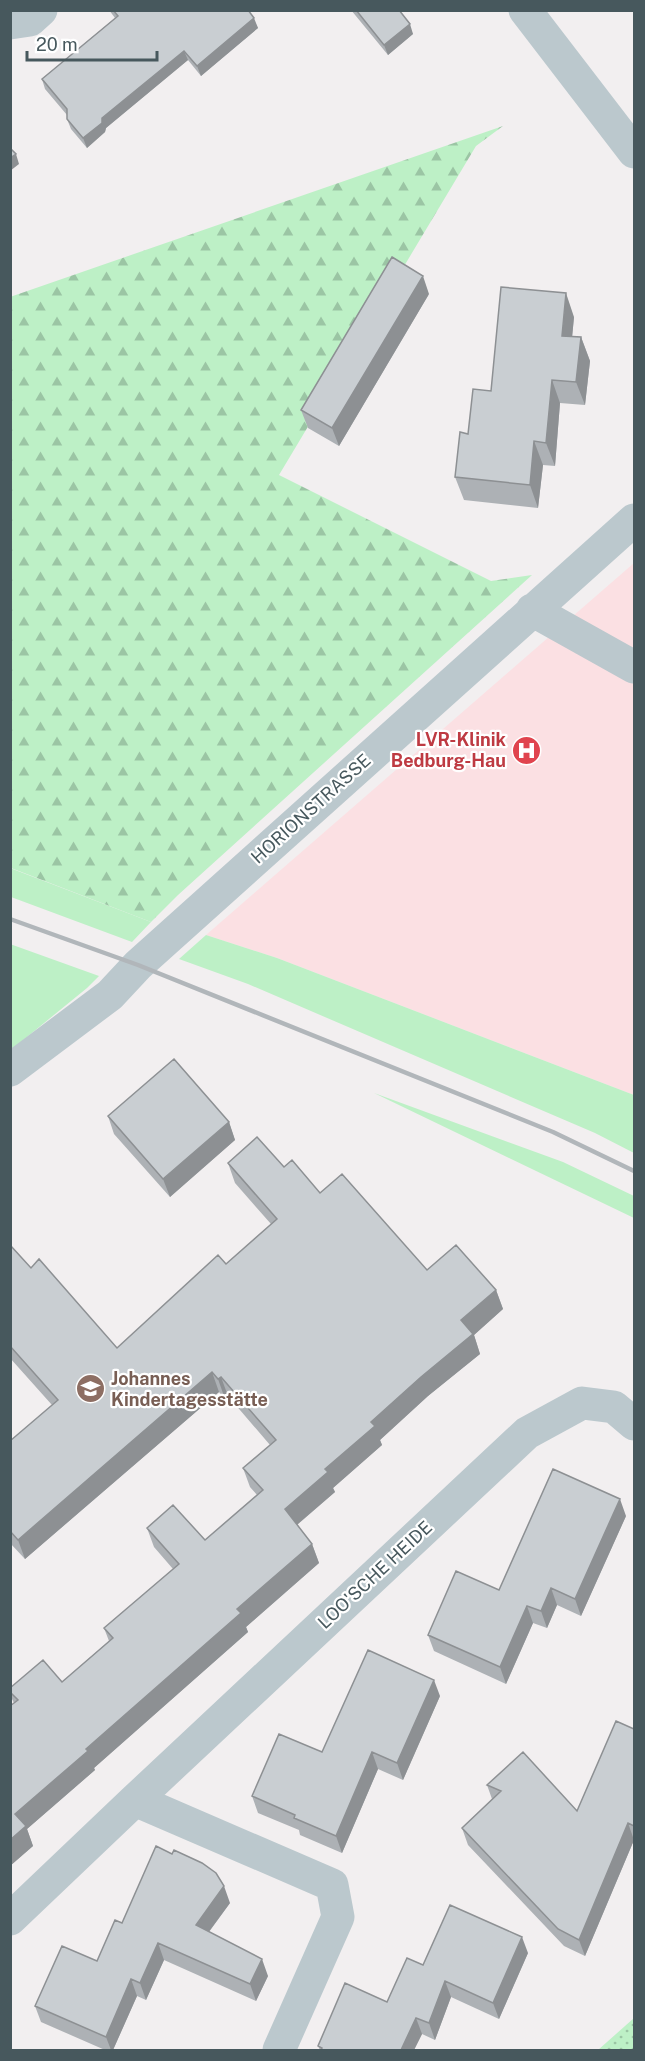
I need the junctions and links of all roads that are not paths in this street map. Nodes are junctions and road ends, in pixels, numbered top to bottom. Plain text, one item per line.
1 (41, 10) edge
2 (525, 10) edge
3 (10, 23) edge
4 (634, 152) edge
5 (634, 520) edge
6 (532, 610) junction
7 (634, 667) edge
8 (10, 1070) edge
9 (634, 1424) edge
10 (135, 1800) junction
11 (10, 1919) edge
12 (279, 2050) edge

1 - 3 street
2 - 4 street
5 - 6 street, HORIONSTRASSE
6 - 7 street
6 - 8 street, HORIONSTRASSE
9 - 10 street, LOO'SCHE HEIDE
10 - 11 street, LOO'SCHE HEIDE
10 - 12 street

